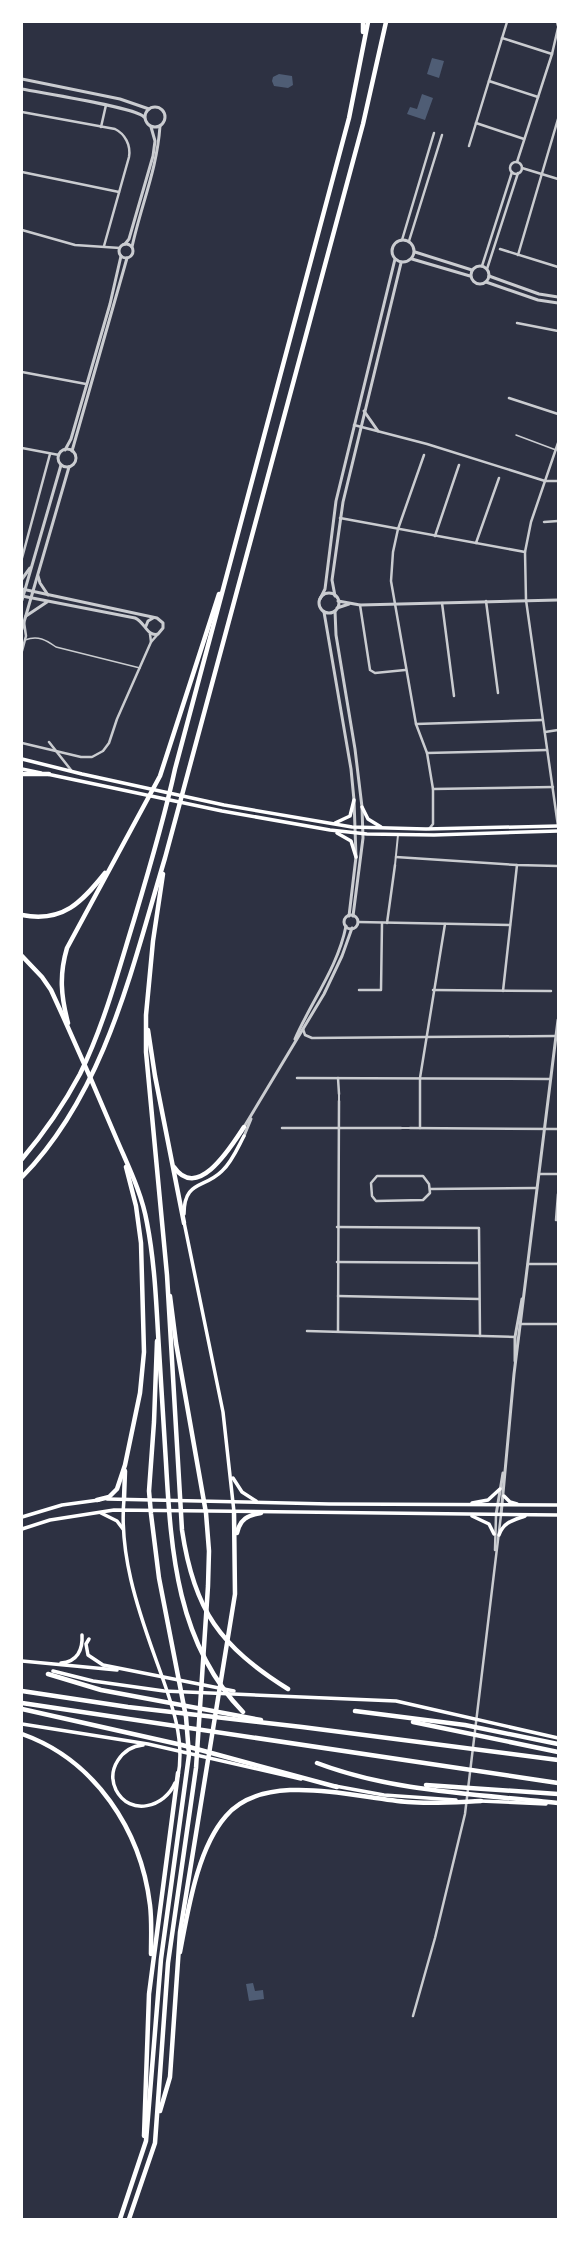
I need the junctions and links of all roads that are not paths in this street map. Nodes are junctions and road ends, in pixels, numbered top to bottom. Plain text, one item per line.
1 (363, 22) edge
2 (368, 22) edge
3 (386, 22) edge
4 (507, 22) edge
5 (557, 22) edge
6 (558, 27) edge
7 (363, 38) junction
8 (502, 38) junction
9 (552, 54) junction
10 (22, 79) edge
11 (489, 81) junction
12 (22, 89) edge
13 (538, 96) junction
14 (106, 106) junction
15 (149, 109) junction
16 (22, 112) edge
17 (144, 117) junction
18 (558, 119) edge
19 (476, 123) junction
20 (160, 126) junction
21 (102, 127) junction
22 (151, 127) junction
23 (434, 133) dead end
24 (442, 135) dead end
25 (524, 138) junction
26 (469, 146) dead end
27 (516, 162) junction
28 (522, 168) junction
29 (22, 172) edge
30 (512, 172) junction
31 (518, 173) junction
32 (542, 175) junction
33 (558, 179) edge
34 (119, 192) junction
35 (22, 230) edge
36 (402, 240) junction
37 (409, 242) junction
38 (126, 244) junction
39 (104, 246) junction
40 (132, 247) junction
41 (120, 248) junction
42 (500, 249) dead end
43 (415, 252) junction
44 (518, 255) junction
45 (121, 256) junction
46 (127, 258) junction
47 (395, 259) junction
48 (412, 259) junction
49 (401, 263) junction
50 (482, 266) junction
51 (558, 267) edge
52 (487, 269) junction
53 (472, 270) junction
54 (470, 276) junction
55 (489, 276) junction
56 (486, 282) junction
57 (558, 297) edge
58 (558, 303) edge
59 (517, 323) dead end
60 (558, 331) edge
61 (22, 372) edge
62 (86, 384) junction
63 (509, 398) dead end
64 (364, 412) junction
65 (558, 414) edge
66 (354, 425) junction
67 (360, 427) junction
68 (378, 431) junction
69 (516, 435) dead end
70 (558, 443) edge
71 (22, 448) edge
72 (65, 450) junction
73 (556, 450) junction
74 (72, 451) junction
75 (50, 454) junction
76 (59, 455) junction
77 (424, 455) dead end
78 (61, 465) junction
79 (459, 465) dead end
80 (69, 467) junction
81 (499, 478) dead end
82 (545, 481) junction
83 (558, 481) edge
84 (340, 518) junction
85 (544, 522) dead end
86 (558, 522) edge
87 (398, 530) junction
88 (435, 536) junction
89 (476, 543) junction
90 (525, 552) junction
91 (232, 553) junction
92 (22, 558) edge
93 (32, 565) junction
94 (38, 575) junction
95 (22, 579) edge
96 (23, 590) edge
97 (33, 592) junction
98 (50, 596) junction
99 (335, 596) junction
100 (22, 598) edge
101 (31, 598) junction
102 (320, 599) junction
103 (526, 600) junction
104 (558, 600) edge
105 (338, 601) junction
106 (47, 602) junction
107 (486, 602) junction
108 (442, 603) junction
109 (350, 604) junction
110 (394, 604) junction
111 (360, 605) junction
112 (336, 609) junction
113 (324, 612) junction
114 (26, 616) junction
115 (153, 618) junction
116 (24, 622) junction
117 (146, 626) junction
118 (22, 629) edge
119 (150, 634) junction
120 (158, 634) junction
121 (25, 640) junction
122 (151, 642) junction
123 (22, 651) edge
124 (141, 668) junction
125 (405, 670) junction
126 (498, 693) dead end
127 (454, 696) dead end
128 (542, 720) junction
129 (416, 724) junction
130 (558, 730) edge
131 (545, 732) junction
132 (49, 742) dead end
133 (22, 743) edge
134 (547, 750) junction
135 (56, 751) junction
136 (427, 754) junction
137 (22, 759) edge
138 (22, 769) edge
139 (73, 772) junction
140 (22, 774) edge
141 (49, 774) junction
142 (553, 787) junction
143 (433, 790) junction
144 (354, 800) junction
145 (362, 807) junction
146 (328, 823) junction
147 (558, 826) edge
148 (356, 827) junction
149 (363, 827) junction
150 (388, 828) junction
151 (330, 830) junction
152 (426, 830) junction
153 (558, 831) edge
154 (356, 833) junction
155 (363, 833) junction
156 (398, 834) junction
157 (167, 852) junction
158 (356, 856) junction
159 (396, 857) junction
160 (113, 862) junction
161 (395, 865) joint
162 (516, 865) junction
163 (558, 866) edge
164 (22, 915) edge
165 (349, 916) junction
166 (353, 916) junction
167 (358, 922) junction
168 (382, 923) junction
169 (387, 923) junction
170 (445, 924) junction
171 (510, 925) junction
172 (346, 926) junction
173 (352, 928) junction
174 (22, 956) edge
175 (359, 990) dead end
176 (433, 990) junction
177 (503, 991) junction
178 (551, 991) dead end
179 (146, 1015) junction
180 (558, 1020) edge
181 (303, 1029) junction
182 (71, 1032) junction
183 (555, 1036) junction
184 (426, 1037) junction
185 (290, 1052) junction
186 (297, 1078) dead end
187 (338, 1078) junction
188 (420, 1078) junction
189 (550, 1079) junction
190 (339, 1094) joint
191 (339, 1101) joint
192 (253, 1114) junction
193 (244, 1127) joint
194 (282, 1128) dead end
195 (338, 1128) junction
196 (401, 1128) joint
197 (410, 1128) joint
198 (420, 1128) junction
199 (544, 1129) junction
200 (558, 1129) edge
201 (244, 1136) joint
202 (119, 1144) junction
203 (22, 1158) edge
204 (171, 1159) junction
205 (539, 1174) junction
206 (558, 1174) edge
207 (22, 1177) edge
208 (430, 1188) junction
209 (537, 1188) junction
210 (558, 1194) edge
211 (558, 1220) edge
212 (184, 1223) junction
213 (337, 1227) junction
214 (337, 1262) junction
215 (479, 1263) junction
216 (528, 1264) junction
217 (558, 1264) edge
218 (167, 1275) junction
219 (525, 1285) junction
220 (338, 1296) junction
221 (480, 1299) junction
222 (157, 1321) junction
223 (517, 1324) junction
224 (522, 1324) junction
225 (558, 1324) edge
226 (307, 1331) dead end
227 (338, 1332) junction
228 (480, 1336) junction
229 (515, 1337) junction
230 (520, 1338) junction
231 (514, 1374) junction
232 (125, 1465) junction
233 (504, 1466) junction
234 (230, 1467) junction
235 (500, 1489) junction
236 (504, 1496) junction
237 (124, 1499) junction
238 (97, 1500) junction
239 (234, 1501) junction
240 (265, 1503) junction
241 (465, 1505) junction
242 (498, 1505) junction
243 (503, 1505) junction
244 (522, 1505) junction
245 (558, 1505) edge
246 (123, 1510) junction
247 (96, 1512) junction
248 (234, 1512) junction
249 (261, 1513) junction
250 (467, 1514) junction
251 (496, 1515) junction
252 (502, 1515) junction
253 (529, 1515) junction
254 (558, 1515) edge
255 (22, 1517) edge
256 (22, 1529) edge
257 (124, 1532) junction
258 (494, 1534) junction
259 (499, 1536) junction
260 (235, 1547) junction
261 (495, 1557) junction
262 (82, 1635) dead end
263 (89, 1639) dead end
264 (22, 1661) edge
265 (41, 1663) junction
266 (53, 1671) dead end
267 (138, 1673) junction
268 (48, 1674) dead end
269 (288, 1689) dead end
270 (22, 1691) edge
271 (249, 1693) junction
272 (22, 1703) edge
273 (22, 1709) edge
274 (355, 1711) dead end
275 (243, 1712) dead end
276 (380, 1715) junction
277 (22, 1724) edge
278 (302, 1727) junction
279 (22, 1734) edge
280 (558, 1738) edge
281 (148, 1744) junction
282 (558, 1744) edge
283 (558, 1752) edge
284 (558, 1760) edge
285 (317, 1763) dead end
286 (178, 1773) junction
287 (371, 1779) junction
288 (558, 1783) edge
289 (337, 1787) junction
290 (558, 1794) edge
291 (481, 1801) junction
292 (558, 1804) edge
293 (177, 1970) junction
294 (150, 1987) junction
295 (413, 2016) dead end
296 (158, 2116) junction
297 (142, 2156) junction
298 (120, 2219) edge
299 (129, 2219) edge

1 - 7 highway
2 - 7 highway
3 - 157 highway
4 - 8 street
5 - 6 street
6 - 9 street
7 - 91 highway
8 - 9 street
8 - 11 street
9 - 13 street
10 - 15 street
11 - 13 street
11 - 19 street
12 - 14 street
13 - 25 street
14 - 17 street
14 - 21 street
15 - 17 street
15 - 20 street
16 - 21 street
17 - 22 street
18 - 32 street
19 - 25 street
19 - 26 street
20 - 22 street
20 - 40 street
21 - 34 street
22 - 38 street
23 - 36 street
24 - 37 street
25 - 27 street
27 - 28 street
27 - 30 street
28 - 31 street
28 - 32 street
29 - 34 street
30 - 31 street
30 - 50 street
31 - 52 street
32 - 33 street
32 - 44 street
34 - 39 street
35 - 39 street
36 - 37 street
36 - 47 street
37 - 43 street
38 - 40 street
38 - 41 street
39 - 41 street
40 - 46 street
41 - 45 street
42 - 44 street
43 - 48 street
43 - 53 street
44 - 51 street
45 - 46 street
45 - 62 street
46 - 74 street
47 - 49 street
47 - 66 street
48 - 49 street
48 - 54 street
49 - 64 street
50 - 52 street
50 - 53 street
52 - 55 street
53 - 54 street
54 - 56 street
55 - 56 street
55 - 57 street
56 - 58 street
59 - 60 street
61 - 62 street
62 - 72 street
63 - 65 street
64 - 67 street
64 - 68 street
66 - 67 street
66 - 102 street
67 - 68 street
67 - 84 street
68 - 82 street
69 - 73 lane
70 - 73 street
71 - 75 street
72 - 74 street
72 - 76 street
73 - 82 street
74 - 80 street
75 - 76 street
75 - 92 street
76 - 78 street
77 - 87 street
78 - 80 street
78 - 93 street
79 - 88 street
80 - 94 street
81 - 89 street
82 - 83 street
82 - 90 street
84 - 87 street
84 - 99 street
85 - 86 street
87 - 88 street
87 - 110 street
88 - 89 street
89 - 90 street
90 - 103 street
91 - 160 highway
91 - 203 highway
93 - 95 street
93 - 96 street
94 - 97 street
94 - 98 street
96 - 97 street
96 - 100 street
97 - 98 street
97 - 101 street
98 - 115 street
99 - 102 street
99 - 105 street
100 - 101 street
101 - 106 street
101 - 114 street
102 - 113 street
103 - 104 street
103 - 107 street
103 - 128 street
105 - 109 street
105 - 112 street
106 - 114 street
106 - 117 street
107 - 108 street
107 - 126 street
108 - 110 street
108 - 127 street
109 - 111 street
109 - 112 street
110 - 111 street
110 - 125 street
111 - 125 street
112 - 113 street
112 - 145 street
113 - 144 street
114 - 116 street
115 - 117 street
115 - 120 street
116 - 118 street
116 - 121 street
117 - 119 street
119 - 120 street
119 - 122 street
120 - 122 street
121 - 123 street
121 - 124 lane
122 - 124 street
124 - 135 street
125 - 129 street
128 - 129 street
128 - 131 street
129 - 136 street
130 - 131 street
131 - 134 street
132 - 135 street
133 - 135 street
134 - 136 street
134 - 142 street
135 - 139 street
136 - 143 street
137 - 139 main road
138 - 141 main road
139 - 146 main road
140 - 141 highway
141 - 151 main road
142 - 143 street
142 - 147 street
143 - 152 street
144 - 146 main road
144 - 148 street
145 - 149 street
145 - 150 main road
146 - 148 main road
147 - 152 main road
148 - 149 main road
148 - 154 street
149 - 150 main road
149 - 155 street
150 - 152 main road
151 - 154 main road
151 - 158 main road
153 - 156 main road
154 - 155 main road
154 - 158 street
155 - 156 main road
155 - 166 street
156 - 159 street
157 - 179 highway
157 - 207 highway
158 - 165 street
159 - 161 street
159 - 162 street
160 - 164 highway
160 - 182 highway
161 - 169 street
162 - 163 street
162 - 171 street
165 - 166 street
165 - 172 street
166 - 167 street
167 - 168 street
167 - 173 street
168 - 169 street
168 - 175 street
169 - 170 street
170 - 171 street
170 - 176 street
171 - 177 street
172 - 173 street
172 - 185 street
173 - 181 street
174 - 182 highway
176 - 177 street
176 - 184 street
177 - 178 street
179 - 204 highway
179 - 218 highway
180 - 183 street
181 - 184 street
181 - 185 street
182 - 202 highway
183 - 184 street
183 - 189 street
184 - 188 street
185 - 192 street
186 - 187 street
187 - 188 street
187 - 190 street
188 - 189 street
188 - 198 street
189 - 199 street
190 - 191 street
191 - 195 street
192 - 193 street
192 - 201 street
193 - 204 highway
194 - 195 street
195 - 196 street
195 - 213 street
196 - 197 street
197 - 198 street
198 - 199 street
199 - 200 street
199 - 205 street
201 - 212 main road
202 - 222 highway
202 - 232 highway
204 - 212 highway
205 - 206 street
205 - 209 street
208 - 208 street
208 - 209 street
209 - 216 street
210 - 211 street
212 - 234 main road
213 - 214 street
213 - 215 street
214 - 215 street
214 - 220 street
215 - 221 street
216 - 217 street
216 - 219 street
218 - 269 highway
218 - 296 highway
219 - 223 street
219 - 224 street
220 - 221 street
220 - 227 street
221 - 228 street
222 - 275 highway
222 - 297 highway
223 - 224 street
223 - 229 street
224 - 225 street
224 - 230 street
226 - 227 street
227 - 228 street
228 - 229 street
229 - 230 street
229 - 231 street
230 - 231 street
231 - 233 street
232 - 237 highway
232 - 238 highway
233 - 235 street
233 - 236 street
234 - 239 main road
234 - 240 main road
235 - 241 main road
235 - 242 street
236 - 243 street
236 - 244 main road
237 - 238 main road
237 - 239 main road
237 - 246 main road
238 - 255 main road
239 - 240 main road
239 - 248 main road
240 - 241 main road
241 - 242 main road
242 - 243 main road
242 - 251 street
243 - 244 main road
243 - 252 street
244 - 245 main road
246 - 247 main road
246 - 248 main road
246 - 257 main road
247 - 256 main road
247 - 257 main road
248 - 249 main road
248 - 260 highway
249 - 250 main road
249 - 260 highway
250 - 251 main road
250 - 258 main road
251 - 252 main road
251 - 258 street
252 - 253 main road
252 - 259 street
253 - 254 main road
253 - 259 main road
257 - 286 main road
258 - 261 street
259 - 261 street
260 - 293 highway
261 - 295 street
262 - 265 main road
263 - 267 main road
264 - 265 main road
265 - 267 main road
266 - 271 main road
267 - 271 main road
268 - 278 highway
270 - 278 highway
271 - 280 main road
272 - 288 highway
273 - 289 highway
274 - 276 highway
276 - 282 highway
276 - 283 highway
277 - 281 main road
278 - 284 highway
279 - 294 highway
281 - 286 main road
281 - 289 main road
285 - 287 highway
286 - 294 highway
287 - 290 highway
287 - 292 highway
289 - 291 main road
291 - 292 main road
291 - 293 highway
293 - 296 highway
294 - 297 highway
296 - 299 highway
297 - 298 highway

